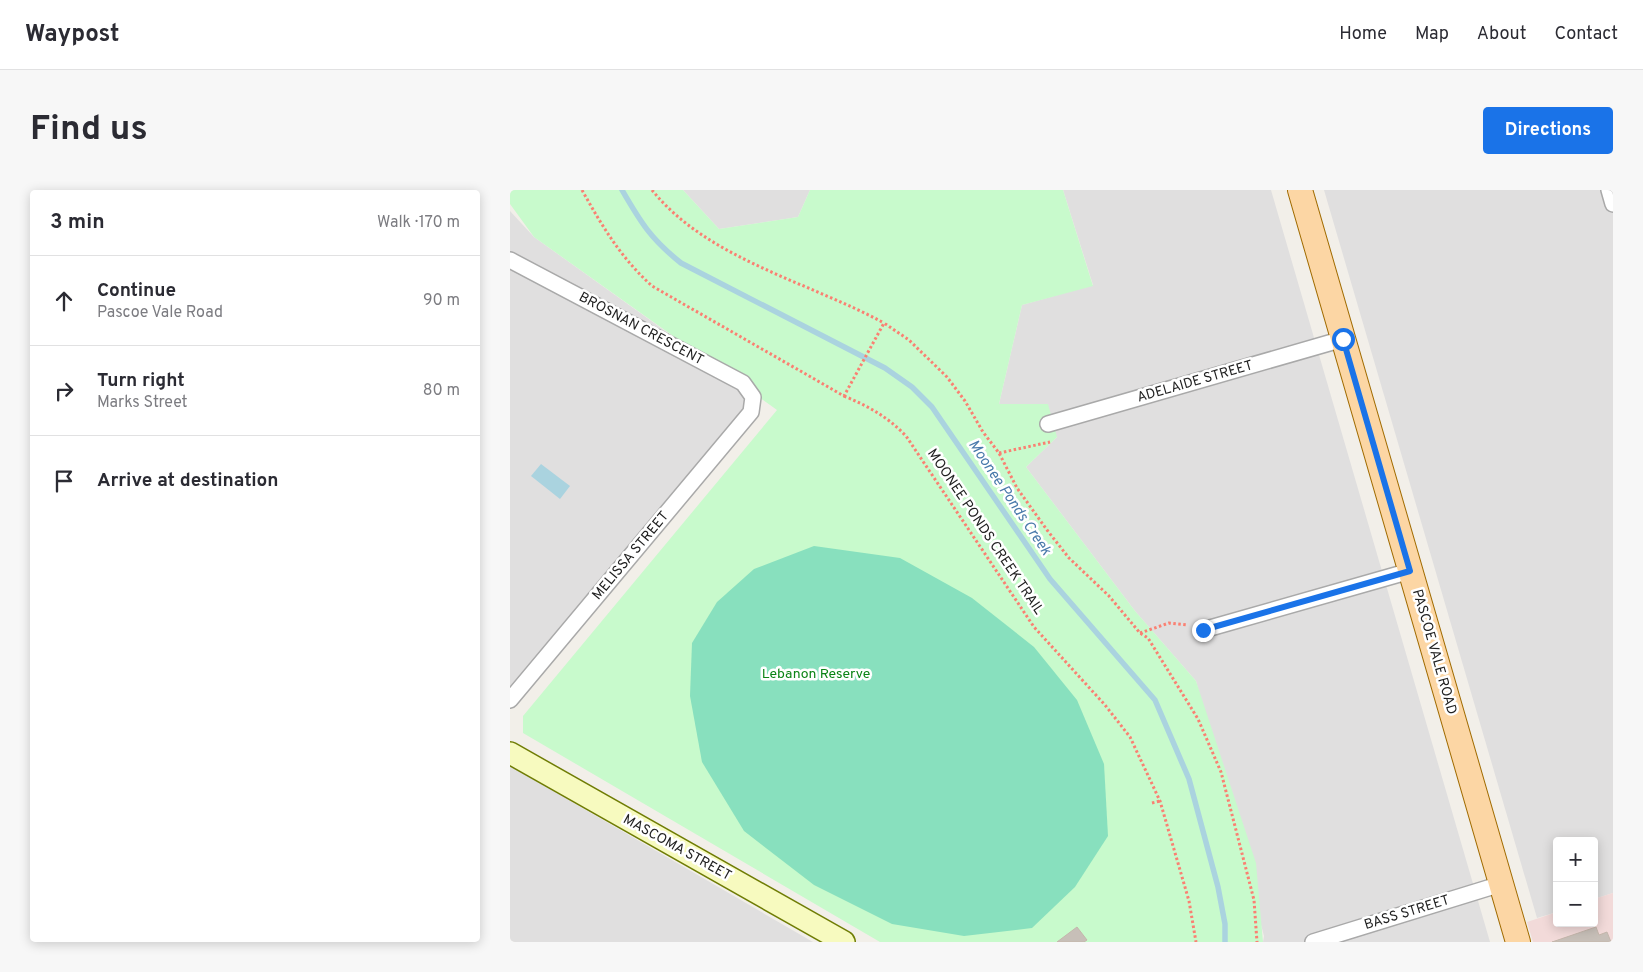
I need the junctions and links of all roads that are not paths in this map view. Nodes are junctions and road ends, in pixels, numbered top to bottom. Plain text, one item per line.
1 (1300, 190) edge
2 (1609, 190) edge
3 (1613, 204) edge
4 (510, 260) edge
5 (1343, 339) junction
6 (751, 412) joint
7 (1048, 424) dead end
8 (1410, 571) junction
9 (1203, 630) road end
10 (510, 700) edge
11 (510, 753) edge
12 (1501, 884) junction
13 (844, 942) edge
14 (1313, 942) edge
15 (1518, 942) edge

1 - 5 main road, PASCOE VALE ROAD
2 - 3 street
4 - 6 street, BROSNAN CRESCENT
5 - 7 street, ADELAIDE STREET
5 - 8 main road, PASCOE VALE ROAD
6 - 10 street, MELISSA STREET
8 - 9 street
8 - 12 main road, PASCOE VALE ROAD
11 - 13 main road, MASCOMA STREET
12 - 14 street, BASS STREET
12 - 15 main road, PASCOE VALE ROAD

